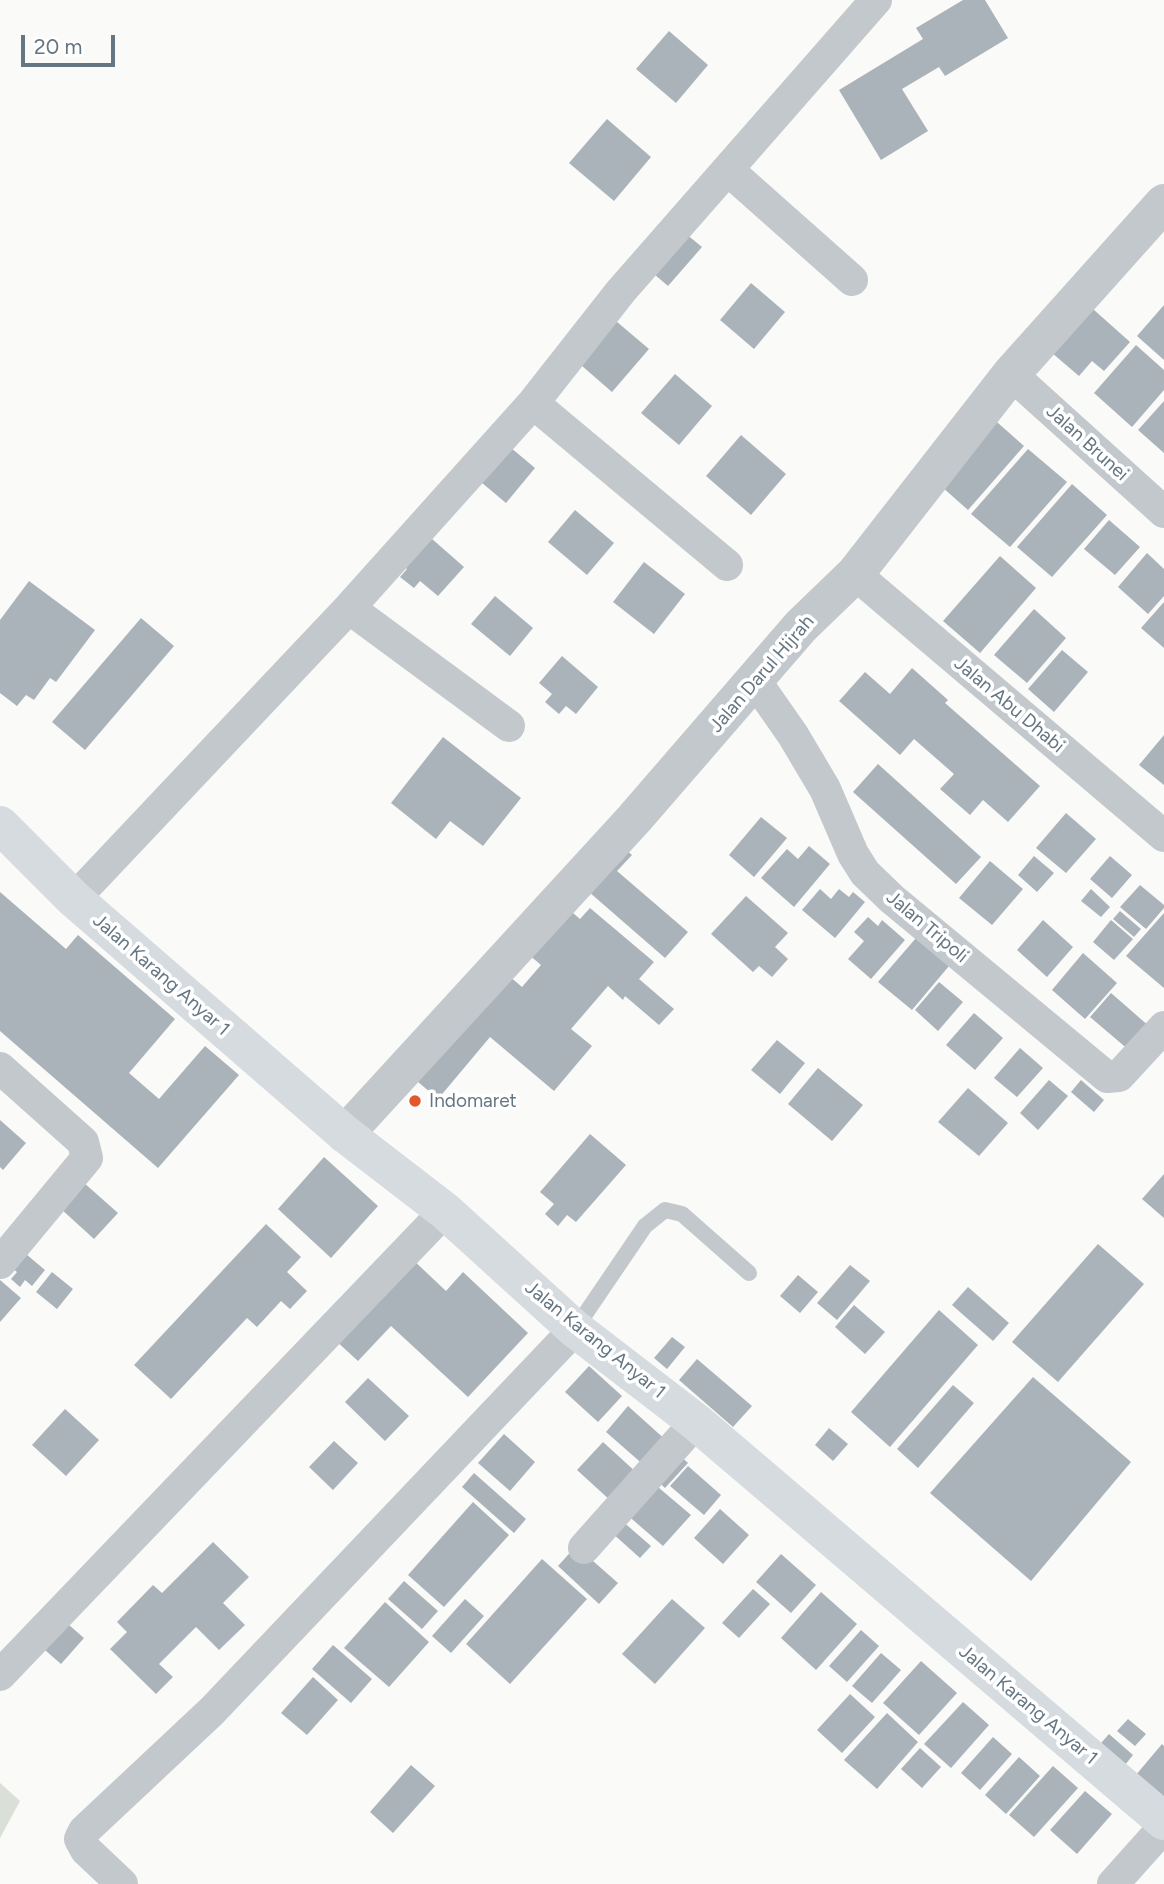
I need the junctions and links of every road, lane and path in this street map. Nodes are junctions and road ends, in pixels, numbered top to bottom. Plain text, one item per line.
1 (876, 0) edge
2 (728, 170) junction
3 (1164, 203) edge
4 (852, 279) dead end
5 (1010, 374) junction
6 (533, 403) junction
7 (1164, 512) edge
8 (727, 565) dead end
9 (855, 574) junction
10 (349, 608) junction
11 (756, 682) junction
12 (509, 726) dead end
13 (0, 825) edge
14 (1164, 836) edge
15 (74, 899) junction
16 (1162, 1034) edge
17 (0, 1068) edge
18 (345, 1134) junction
19 (445, 1212) junction
20 (0, 1263) edge
21 (748, 1273) dead end
22 (575, 1329) junction
23 (696, 1422) junction
24 (584, 1548) dead end
25 (0, 1675) edge
26 (1164, 1821) edge
27 (1164, 1827) edge
28 (122, 1884) edge
29 (1113, 1884) edge

1 - 2 street
2 - 4 street
2 - 6 street
3 - 5 street, Jalan Darul Hijrah
5 - 7 street, Jalan Brunei
5 - 9 street, Jalan Darul Hijrah
6 - 8 street
6 - 10 street
9 - 11 street, Jalan Darul Hijrah
9 - 14 street, Jalan Abu Dhabi
10 - 12 street
10 - 15 street
11 - 16 street, Jalan Tripoli
11 - 18 street, Jalan Darul Hijrah
13 - 15 main road, Jalan Karang Anyar 1
15 - 18 main road, Jalan Karang Anyar 1
17 - 20 street
18 - 19 main road, Jalan Karang Anyar 1
19 - 22 main road, Jalan Karang Anyar 1
19 - 25 street
21 - 22 lane
22 - 23 main road, Jalan Karang Anyar 1
22 - 28 street
23 - 24 street
23 - 26 main road, Jalan Karang Anyar 1
27 - 29 street

